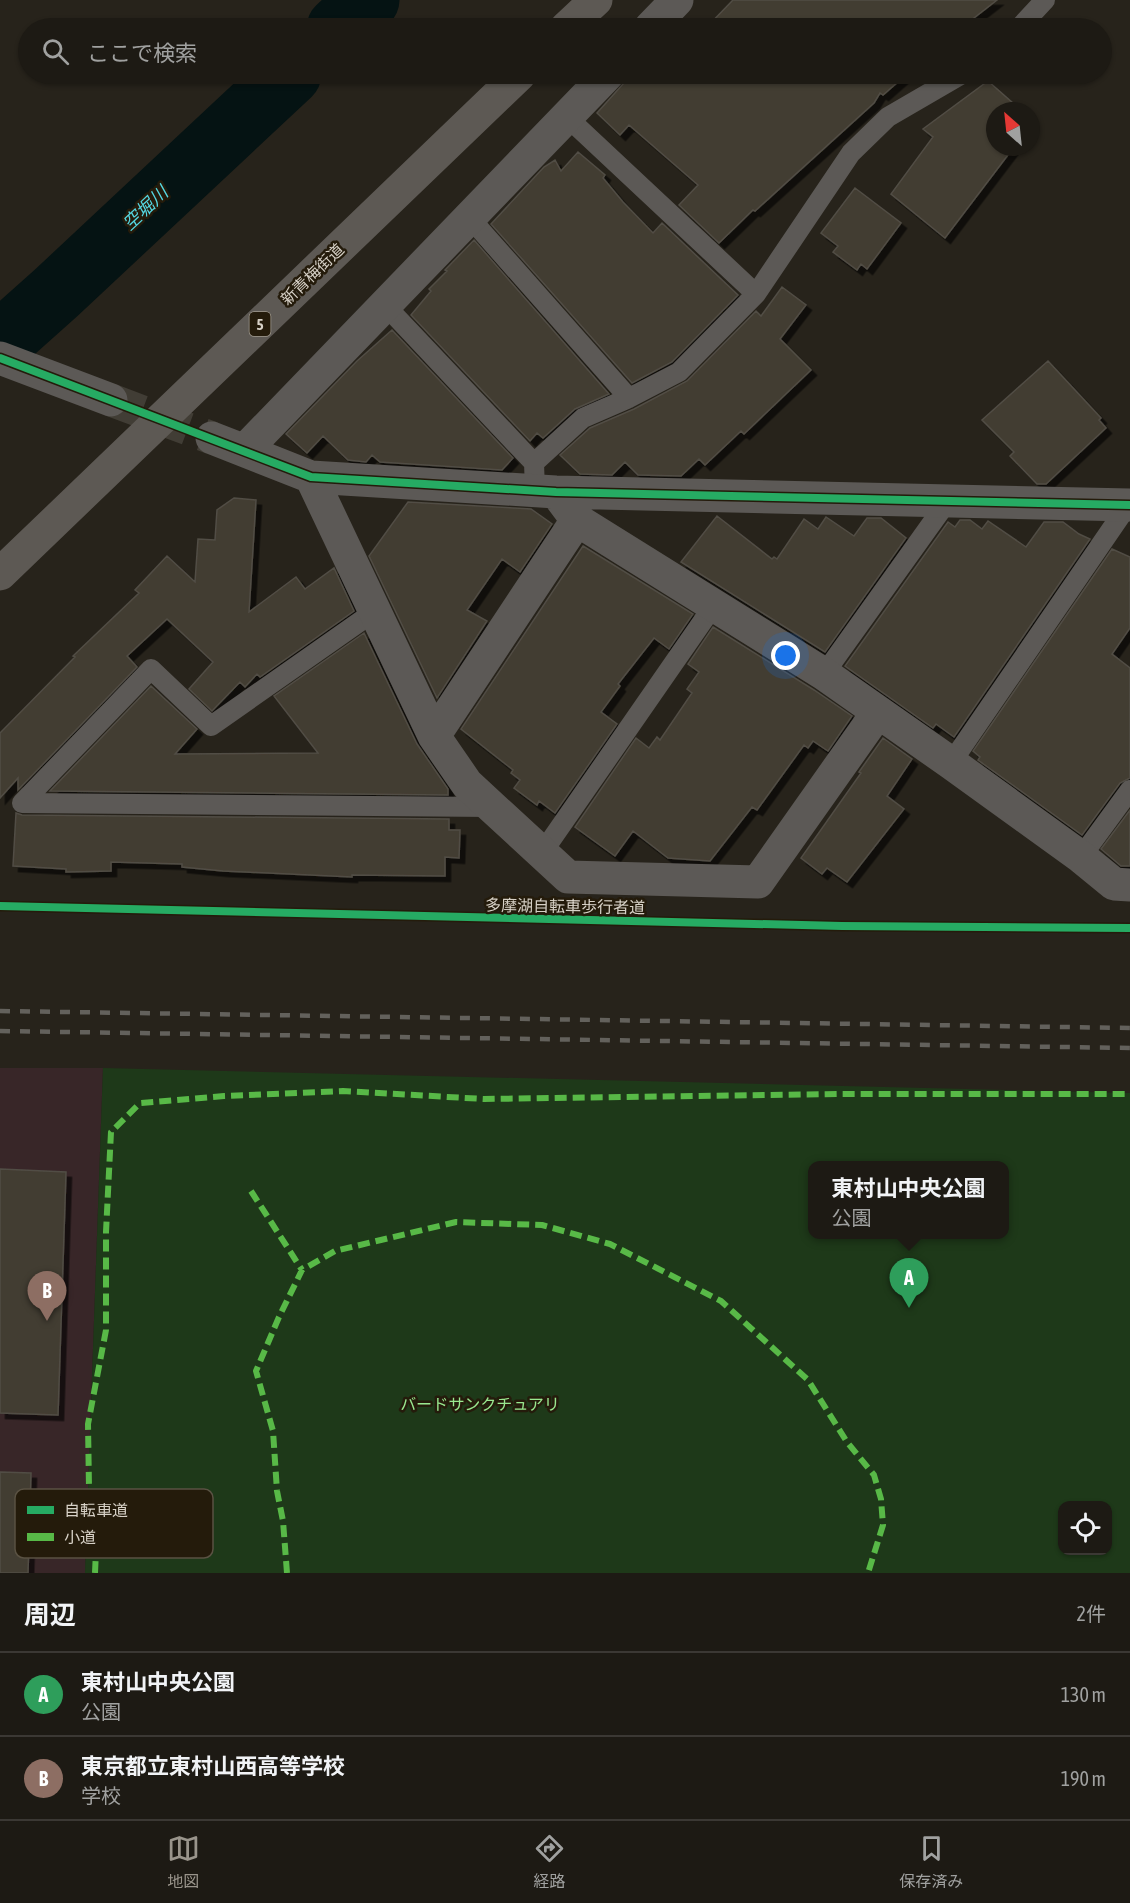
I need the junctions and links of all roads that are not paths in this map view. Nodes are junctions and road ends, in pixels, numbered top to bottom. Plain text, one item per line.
1 (596, 0) edge
2 (677, 0) edge
3 (1045, 0) edge
4 (577, 18) edge
5 (660, 18) edge
6 (1028, 18) edge
7 (510, 84) edge
8 (598, 84) edge
9 (945, 84) edge
10 (567, 117) junction
11 (470, 218) junction
12 (756, 294) junction
13 (385, 305) junction
14 (0, 358) edge
15 (629, 398) junction
16 (111, 399) tunnel mouth
17 (212, 438) tunnel mouth
18 (245, 450) junction
19 (311, 477) junction
20 (542, 481) junction
21 (947, 502) junction
22 (1129, 505) edge
23 (577, 520) junction
24 (0, 574) edge
25 (714, 605) junction
26 (375, 611) junction
27 (824, 674) junction
28 (878, 712) junction
29 (434, 736) junction
30 (951, 763) junction
31 (1130, 790) edge
32 (492, 807) junction
33 (542, 853) junction
34 (1081, 857) junction
35 (1130, 885) edge

1 - 4 main road
2 - 5 street
3 - 6 lane
7 - 24 main road, 新青梅街道 / 5
8 - 10 street
9 - 12 lane
10 - 11 street
10 - 12 lane
11 - 13 street
11 - 15 lane
12 - 15 lane
13 - 18 street
13 - 20 lane
14 - 16 street
15 - 20 lane
17 - 18 street
18 - 19 street
19 - 20 street
19 - 26 street
20 - 21 street
20 - 23 street
21 - 22 street
21 - 27 lane
22 - 30 lane
23 - 25 street
23 - 29 street
25 - 27 street
25 - 33 lane
26 - 29 street
26 - 32 lane
27 - 28 street
28 - 30 street
28 - 33 street
29 - 32 street
30 - 34 street
31 - 34 lane
32 - 33 street
34 - 35 street

